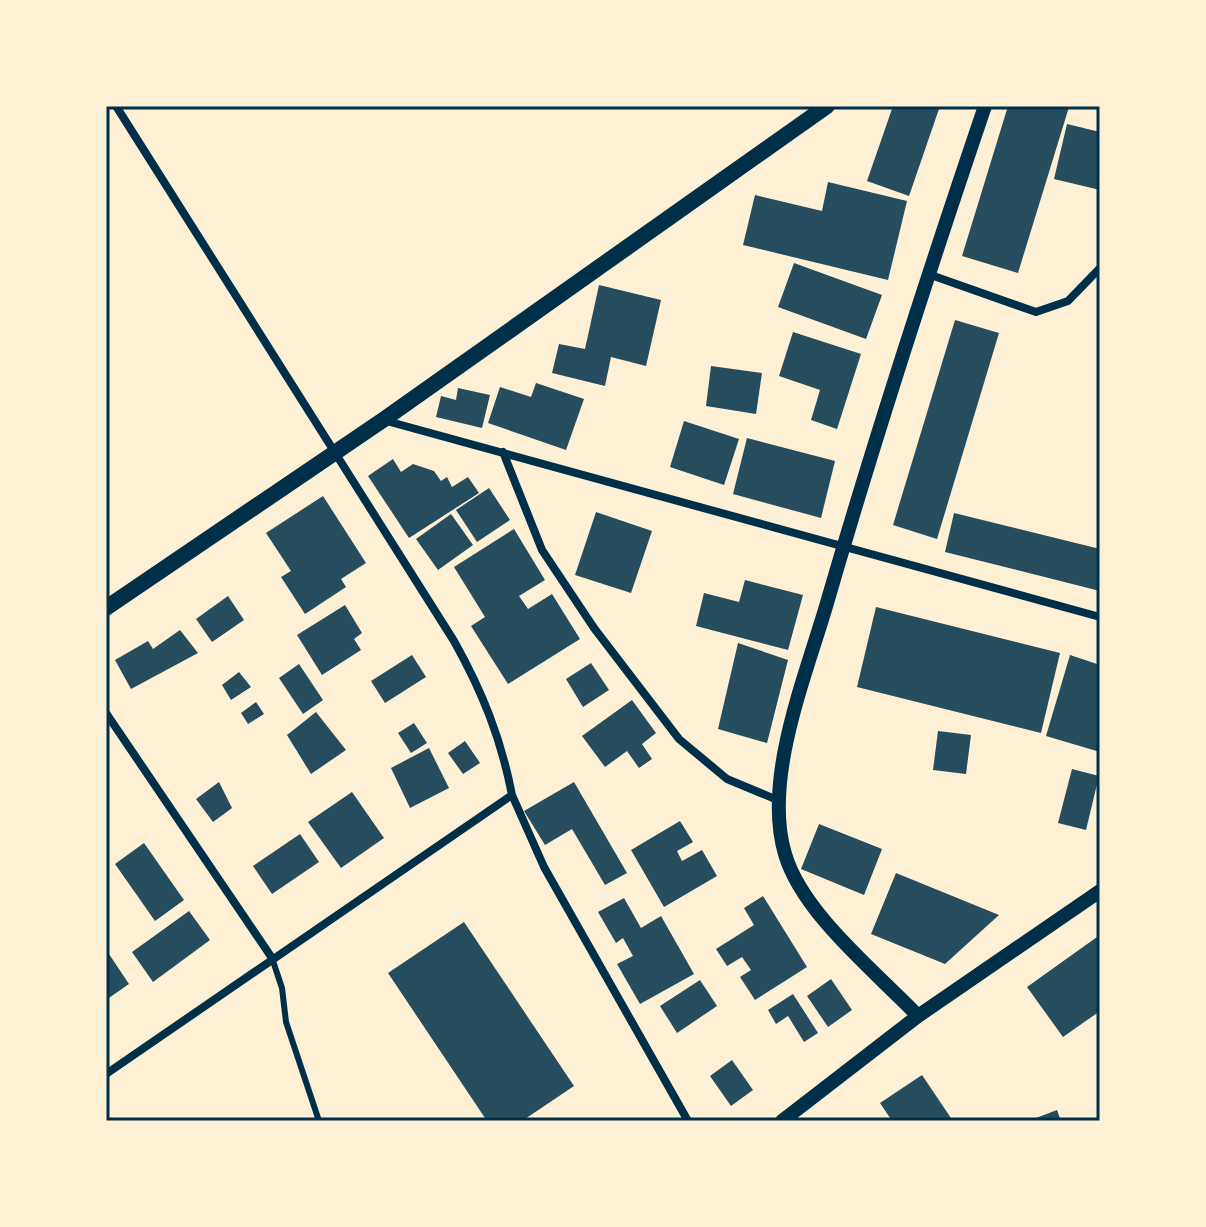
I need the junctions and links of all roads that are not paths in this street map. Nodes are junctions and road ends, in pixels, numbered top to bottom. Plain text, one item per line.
1 (116, 106) edge
2 (827, 106) edge
3 (985, 106) edge
4 (1100, 268) edge
5 (928, 274) junction
6 (383, 420) junction
7 (334, 452) junction
8 (503, 452) junction
9 (844, 547) junction
10 (106, 608) edge
11 (1100, 617) edge
12 (106, 713) edge
13 (512, 795) junction
14 (780, 801) junction
15 (1100, 891) edge
16 (272, 958) junction
17 (918, 1016) junction
18 (106, 1074) edge
19 (319, 1121) edge
20 (688, 1121) edge
21 (782, 1121) edge

1 - 7 street
2 - 6 main road
3 - 5 street
4 - 5 street
5 - 9 street
6 - 7 main road
6 - 8 street
7 - 10 main road
7 - 13 street
8 - 9 street
8 - 14 street
9 - 11 street
9 - 14 street
12 - 16 street
13 - 16 street
13 - 20 street
14 - 17 street
15 - 17 street
16 - 18 street
16 - 19 lane
17 - 21 street

